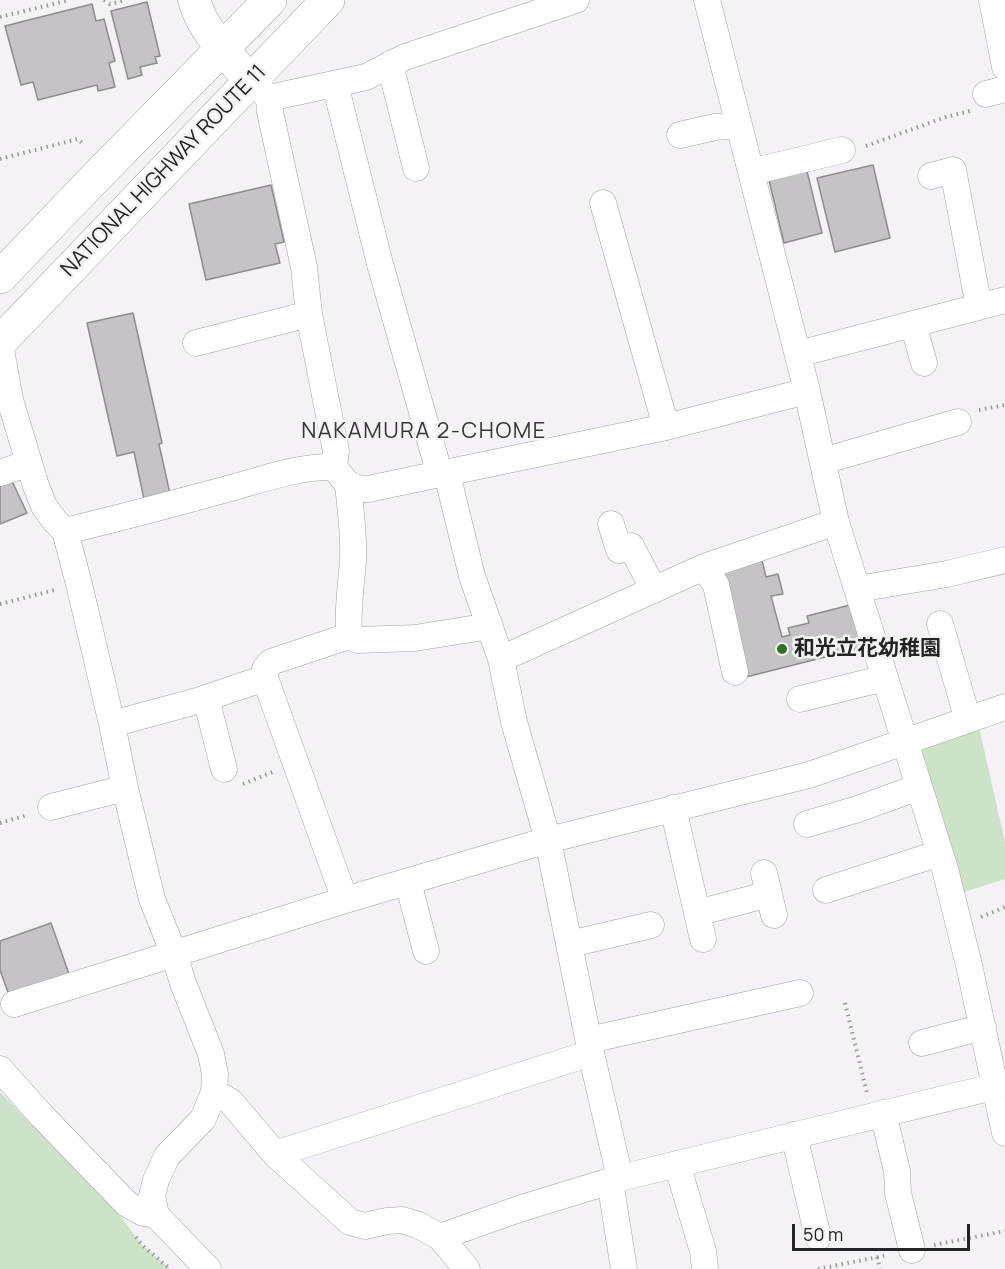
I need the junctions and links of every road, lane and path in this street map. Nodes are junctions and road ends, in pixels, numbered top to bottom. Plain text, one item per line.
1 (70, 0) edge
2 (104, 0) edge
3 (126, 0) edge
4 (194, 0) edge
5 (270, 0) edge
6 (328, 0) edge
7 (576, 0) edge
8 (707, 0) edge
9 (992, 0) edge
10 (0, 17) edge
11 (223, 49) junction
12 (390, 64) junction
13 (1005, 67) edge
14 (335, 84) junction
15 (260, 90) junction
16 (989, 97) edge
17 (739, 125) junction
18 (680, 135) dead end
19 (84, 145) dead end
20 (842, 150) joint
21 (0, 159) edge
22 (416, 168) dead end
23 (751, 172) junction
24 (931, 176) dead end
25 (603, 203) dead end
26 (0, 277) edge
27 (1005, 300) edge
28 (979, 307) junction
29 (309, 314) junction
30 (913, 324) junction
31 (0, 343) edge
32 (196, 343) dead end
33 (798, 354) junction
34 (924, 363) dead end
35 (807, 391) junction
36 (958, 422) dead end
37 (666, 426) junction
38 (823, 461) junction
39 (29, 463) junction
40 (0, 473) edge
41 (443, 474) junction
42 (341, 476) junction
43 (836, 522) junction
44 (611, 524) dead end
45 (65, 531) junction
46 (1005, 560) edge
47 (704, 567) junction
48 (80, 584) junction
49 (857, 589) junction
50 (654, 590) junction
51 (0, 604) edge
52 (940, 624) dead end
53 (490, 626) junction
54 (349, 636) junction
55 (501, 659) junction
56 (735, 672) dead end
57 (265, 678) junction
58 (885, 678) junction
59 (206, 698) junction
60 (800, 699) dead end
61 (1005, 707) edge
62 (968, 720) junction
63 (112, 724) junction
64 (904, 742) junction
65 (295, 763) junction
66 (224, 769) joint
67 (919, 787) junction
68 (125, 788) junction
69 (51, 807) joint
70 (673, 808) junction
71 (0, 824) edge
72 (807, 824) dead end
73 (548, 840) junction
74 (940, 853) junction
75 (408, 882) junction
76 (826, 890) dead end
77 (769, 894) dead end
78 (345, 900) junction
79 (697, 913) junction
80 (651, 925) dead end
81 (704, 939) dead end
82 (570, 944) junction
83 (426, 951) dead end
84 (174, 954) junction
85 (800, 993) dead end
86 (5, 999) edge
87 (845, 1004) dead end
88 (983, 1027) junction
89 (922, 1043) dead end
90 (590, 1047) junction
91 (0, 1069) edge
92 (1000, 1085) edge
93 (214, 1092) junction
94 (878, 1115) junction
95 (1005, 1133) edge
96 (794, 1135) junction
97 (275, 1154) junction
98 (676, 1164) junction
99 (615, 1179) junction
100 (156, 1215) junction
101 (440, 1237) junction
102 (818, 1238) dead end
103 (912, 1250) dead end
104 (877, 1257) dead end
105 (208, 1269) edge
106 (467, 1269) edge
107 (624, 1269) edge
108 (705, 1269) edge
109 (880, 1269) edge

1 - 10 path
2 - 3 path
4 - 11 street
5 - 11 highway, NATIONAL HIGHWAY ROUTE 11
6 - 15 highway, NATIONAL HIGHWAY ROUTE 11
7 - 12 street
8 - 17 street
9 - 13 street
11 - 15 street
11 - 26 highway, NATIONAL HIGHWAY ROUTE 11
12 - 14 street
12 - 22 street
14 - 15 street
14 - 41 street
15 - 29 street
15 - 31 highway, NATIONAL HIGHWAY ROUTE 11
16 - 20 path
17 - 18 street
17 - 23 street
19 - 21 path
20 - 23 street
23 - 33 street
24 - 28 street
25 - 37 street
27 - 28 street
28 - 30 street
29 - 32 street
29 - 42 street
30 - 33 street
30 - 34 street
31 - 39 street
33 - 35 street
35 - 37 street
35 - 38 street
36 - 38 street
37 - 41 street
38 - 43 street
39 - 40 street
39 - 45 street
41 - 42 street
41 - 53 street
42 - 45 street
42 - 54 street
43 - 47 street
43 - 49 street
44 - 50 street
45 - 48 street
46 - 49 street
47 - 50 street
47 - 56 street
48 - 51 path
48 - 63 street
49 - 58 street
50 - 55 street
52 - 62 street
53 - 54 street
53 - 55 street
54 - 57 street
55 - 73 street
57 - 59 street
57 - 65 street
58 - 60 street
58 - 64 street
59 - 63 street
59 - 66 street
61 - 62 street
62 - 64 street
63 - 68 street
64 - 67 street
64 - 70 street
65 - 66 path
65 - 78 street
67 - 72 street
67 - 74 street
68 - 69 street
68 - 84 street
69 - 71 path
70 - 73 street
70 - 79 street
73 - 75 street
73 - 82 street
74 - 76 street
74 - 88 street
75 - 78 street
75 - 83 street
77 - 79 street
78 - 84 street
79 - 81 street
80 - 82 street
82 - 90 street
84 - 86 street
84 - 93 street
85 - 90 street
87 - 94 path
88 - 89 street
88 - 92 street
90 - 97 street
90 - 99 street
91 - 100 street
92 - 94 street
92 - 95 street
93 - 97 street
93 - 100 street
94 - 96 street
94 - 103 street
96 - 98 street
96 - 102 street
97 - 101 street
98 - 99 street
98 - 108 street
99 - 101 street
99 - 107 street
100 - 105 street
101 - 106 street
104 - 109 path

